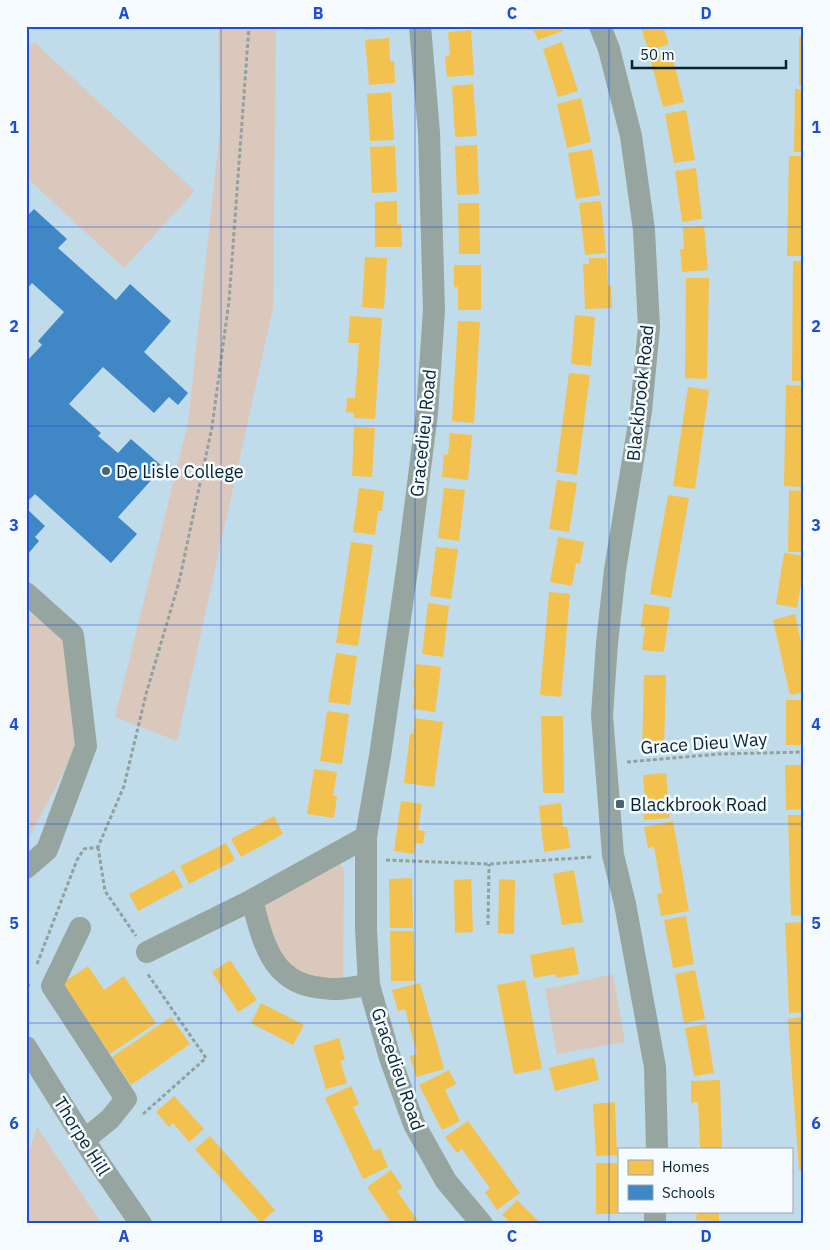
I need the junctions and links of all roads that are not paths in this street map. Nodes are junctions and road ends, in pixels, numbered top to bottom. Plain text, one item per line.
1 (420, 26) edge
2 (600, 26) edge
3 (26, 594) edge
4 (366, 837) junction
5 (26, 868) edge
6 (252, 900) junction
7 (80, 928) dead end
8 (147, 952) road end
9 (370, 985) junction
10 (26, 1047) edge
11 (84, 1140) junction
12 (657, 1148) edge
13 (140, 1224) edge
14 (482, 1224) edge

1 - 4 street, Gracedieu Road
2 - 12 street, Blackbrook Road
3 - 5 street
4 - 6 street
4 - 9 street, Gracedieu Road
6 - 8 street
6 - 9 street, Gracedieu Road
7 - 11 street
9 - 14 street, Gracedieu Road
10 - 11 street, Thorpe Hill
11 - 13 street, Thorpe Hill

